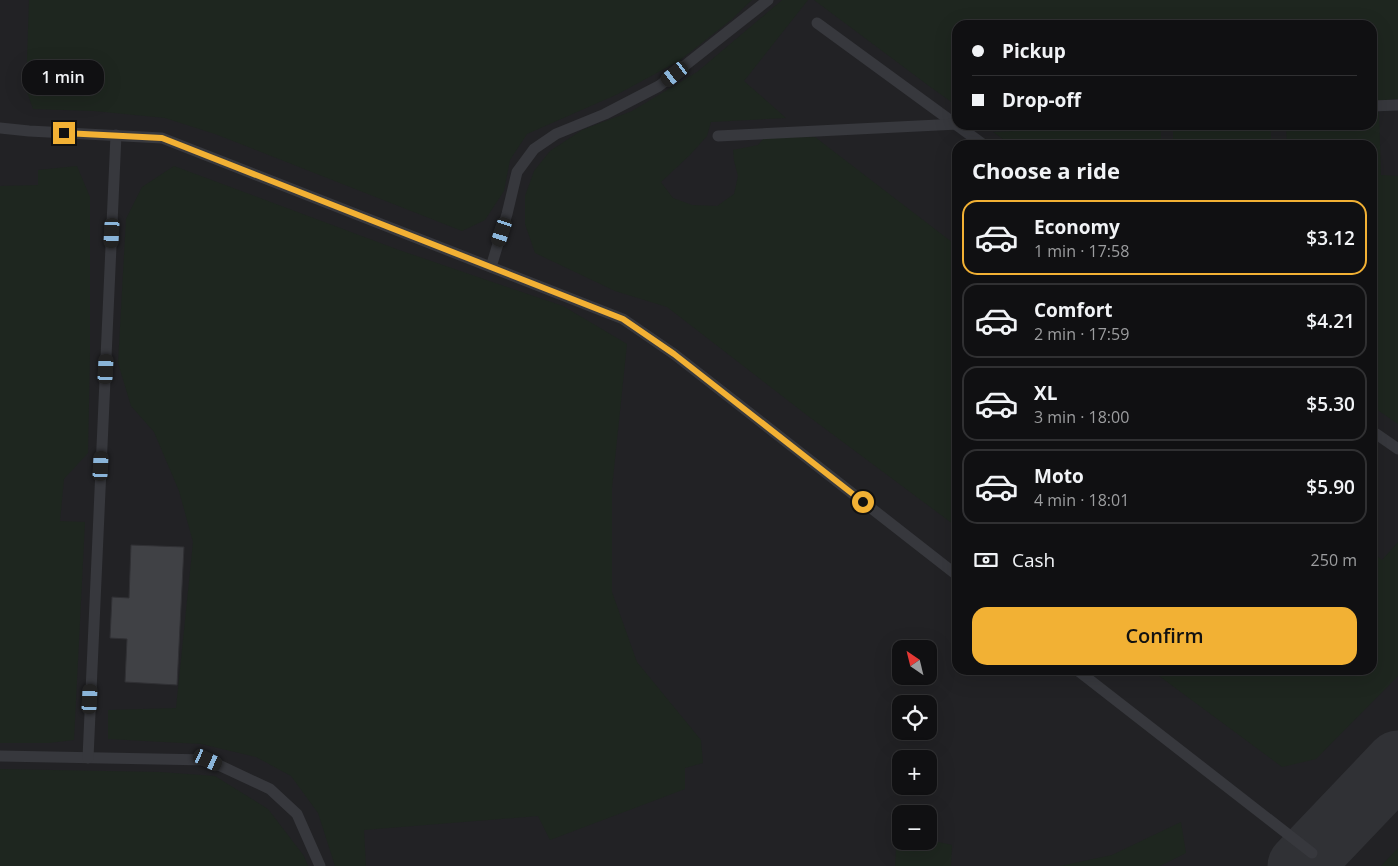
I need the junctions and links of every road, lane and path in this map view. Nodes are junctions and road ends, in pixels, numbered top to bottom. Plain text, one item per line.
1 (768, 0) edge
2 (817, 23) dead end
3 (1398, 105) edge
4 (1377, 106) edge
5 (952, 120) edge
6 (952, 124) edge
7 (0, 128) edge
8 (965, 130) edge
9 (116, 135) junction
10 (718, 136) dead end
11 (978, 140) edge
12 (491, 266) junction
13 (1377, 434) edge
14 (1398, 449) edge
15 (952, 571) edge
16 (1084, 675) edge
17 (0, 756) edge
18 (88, 758) junction
19 (1312, 853) dead end
20 (320, 866) edge

1 - 12 lane
2 - 5 lane
3 - 4 lane
6 - 10 lane
7 - 9 lane
8 - 11 lane
9 - 12 lane
9 - 18 lane
12 - 15 lane
13 - 14 lane
16 - 19 lane
17 - 18 lane
18 - 20 lane

